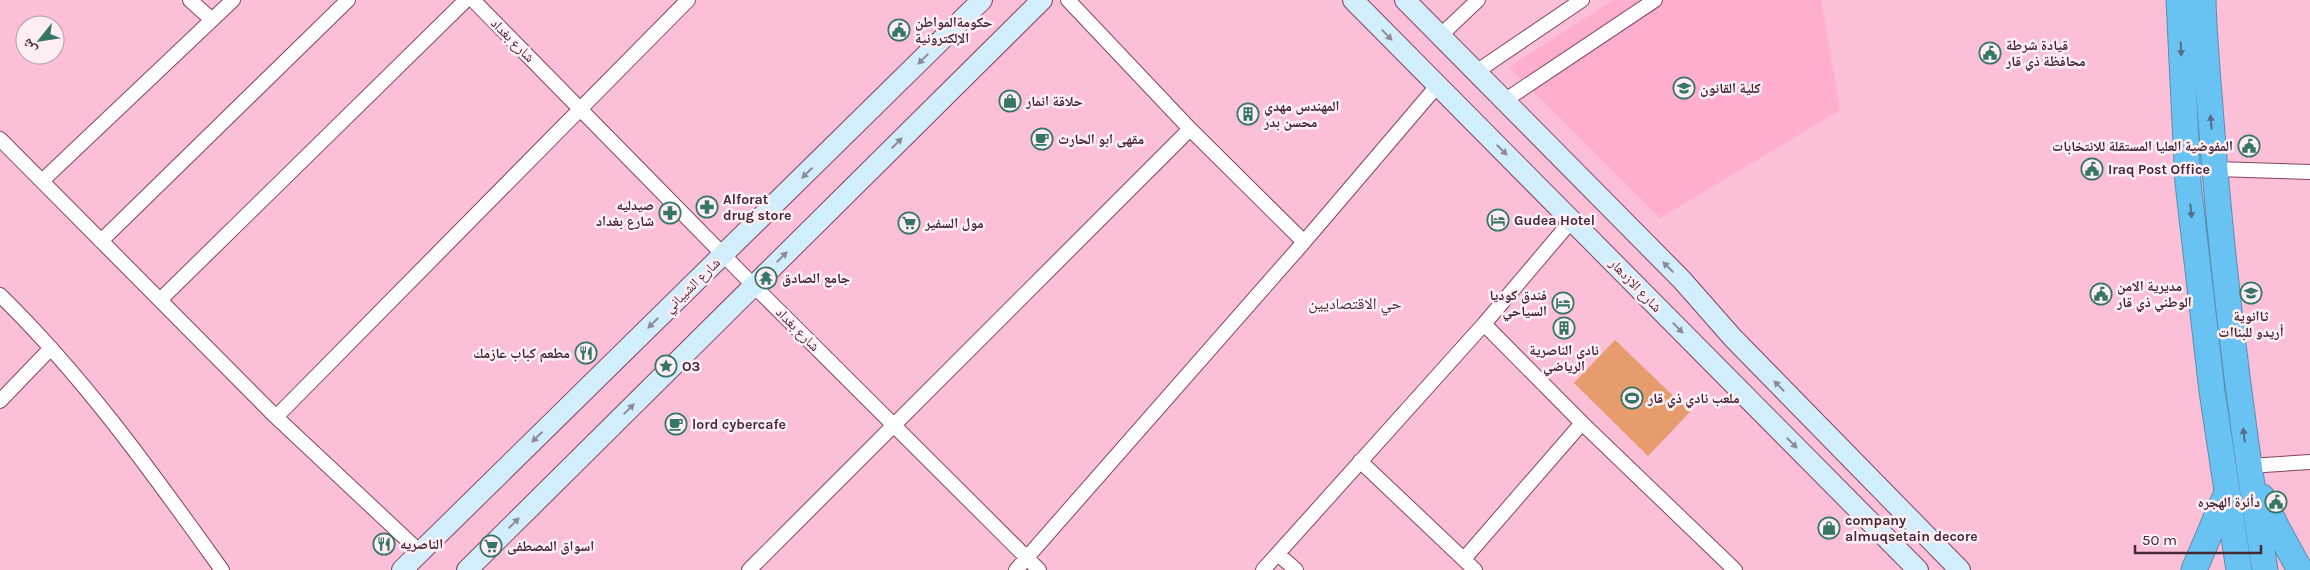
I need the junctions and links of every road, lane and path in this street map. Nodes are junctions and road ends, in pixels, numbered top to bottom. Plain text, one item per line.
1 (190, 0) edge
2 (233, 0) edge
3 (348, 0) edge
4 (466, 0) edge
5 (474, 0) edge
6 (688, 0) edge
7 (982, 0) edge
8 (1042, 0) edge
9 (1068, 0) edge
10 (1353, 0) edge
11 (1405, 0) edge
12 (1478, 0) edge
13 (1582, 0) edge
14 (1655, 0) edge
15 (2178, 0) edge
16 (2203, 0) edge
17 (212, 20) junction
18 (1440, 36) junction
19 (1476, 72) junction
20 (1437, 86) junction
21 (1504, 100) junction
22 (580, 108) junction
23 (1190, 129) junction
24 (0, 138) edge
25 (2215, 169) junction
26 (2310, 172) edge
27 (42, 181) junction
28 (1572, 220) junction
29 (101, 241) junction
30 (1304, 242) junction
31 (724, 254) junction
32 (753, 285) junction
33 (0, 296) edge
34 (160, 300) junction
35 (1484, 324) junction
36 (1733, 338) junction
37 (51, 348) junction
38 (1709, 361) junction
39 (0, 401) edge
40 (276, 417) junction
41 (1582, 423) junction
42 (894, 424) junction
43 (1360, 461) junction
44 (2310, 462) edge
45 (2248, 466) junction
46 (2226, 495) junction
47 (420, 552) junction
48 (1278, 554) junction
49 (1028, 558) junction
50 (1464, 559) junction
51 (222, 570) edge
52 (402, 570) edge
53 (467, 570) edge
54 (749, 570) edge
55 (1016, 570) edge
56 (1039, 570) edge
57 (1264, 570) edge
58 (1296, 570) edge
59 (1475, 570) edge
60 (1735, 570) edge
61 (1918, 570) edge
62 (1960, 570) edge
63 (2194, 570) edge
64 (2239, 570) edge
65 (2265, 570) edge
66 (2300, 570) edge

1 - 17 street
2 - 17 street
3 - 29 street
4 - 34 street
5 - 22 street, شارع بغداد
6 - 22 street
7 -> 31 main road, شارع الشيباني
32 -> 8 main road
9 - 23 street
10 -> 20 main road, شارع الازدهار
11 - 18 main road
12 - 18 street
13 - 19 street
14 - 21 street
15 -> 46 highway
25 -> 16 highway
17 - 27 street
18 - 19 main road
19 - 21 main road
20 -> 28 main road, شارع الازدهار
20 - 30 street
36 -> 21 main road
22 - 31 street, شارع بغداد
22 - 40 street
23 - 30 street
23 - 42 street
24 - 27 street
25 - 26 street
45 -> 25 highway
27 - 29 street
28 - 35 street
28 -> 38 main road, شارع الازدهار
29 - 34 street
30 - 49 street
31 - 32 street, شارع بغداد
31 -> 47 main road, شارع الشيباني
32 - 42 street, شارع بغداد
53 -> 32 main road
33 - 37 street
34 - 40 street
35 - 41 street
35 - 43 street
36 - 38 main road
62 -> 36 main road
37 - 39 street
37 - 51 street
38 -> 61 main road, شارع الازدهار
40 - 47 street
41 - 50 street
41 - 60 street
42 - 49 street, شارع بغداد
42 - 54 street
43 - 48 street
43 - 50 street
44 - 45 street
45 - 65 highway
45 - 66 highway
46 - 63 highway
46 - 64 highway
47 - 52 main road, شارع الشيباني
48 - 57 street
48 - 58 street
49 - 55 street
49 - 56 street, شارع بغداد
50 - 59 street

